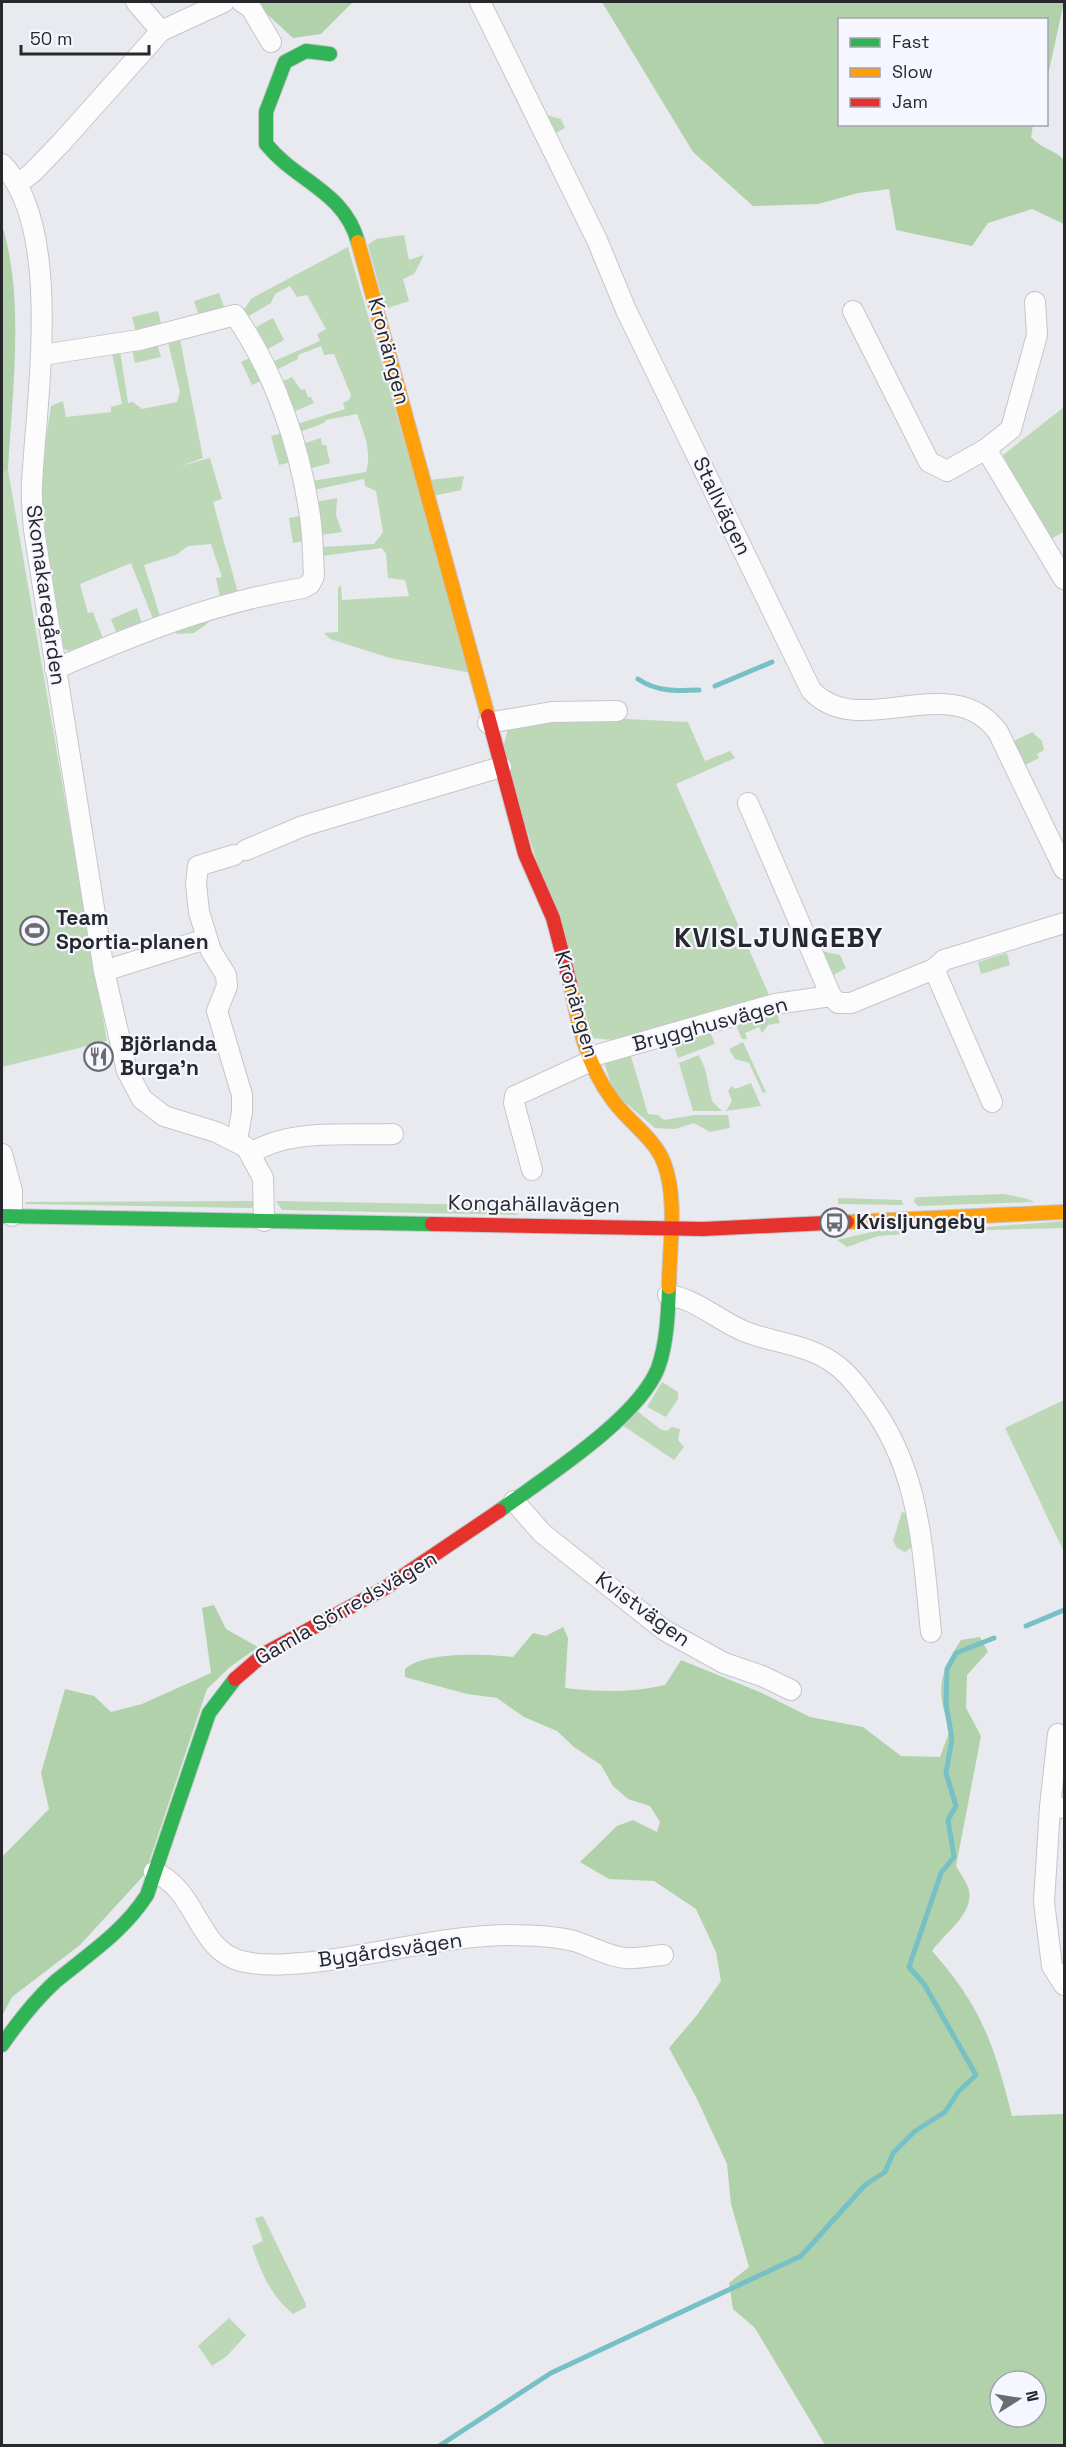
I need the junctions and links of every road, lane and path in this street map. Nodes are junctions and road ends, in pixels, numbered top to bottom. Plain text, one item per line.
1 (136, 2) edge
2 (224, 2) edge
3 (243, 2) edge
4 (480, 2) edge
5 (160, 31) junction
6 (271, 42) dead end
7 (330, 54) dead end
8 (2, 164) edge
9 (16, 184) junction
10 (1035, 302) dead end
11 (853, 311) dead end
12 (42, 355) junction
13 (986, 450) junction
14 (1065, 579) edge
15 (55, 669) junction
16 (617, 711) dead end
17 (488, 723) junction
18 (501, 767) junction
19 (747, 803) dead end
20 (1065, 869) edge
21 (1065, 923) edge
22 (206, 939) junction
23 (934, 969) junction
24 (104, 971) junction
25 (831, 996) junction
26 (590, 1059) junction
27 (992, 1102) dead end
28 (393, 1134) dead end
29 (244, 1146) junction
30 (2, 1154) edge
31 (532, 1170) dead end
32 (1065, 1212) edge
33 (7, 1216) edge
34 (264, 1221) junction
35 (670, 1228) junction
36 (668, 1295) junction
37 (514, 1501) junction
38 (931, 1632) dead end
39 (791, 1690) dead end
40 (1058, 1734) dead end
41 (1057, 1807) edge
42 (154, 1872) junction
43 (663, 1955) dead end
44 (1065, 1985) edge
45 (2, 2045) edge

1 - 5 street
2 - 5 street
3 - 6 street
4 - 20 street, Stallvägen
5 - 9 street
7 - 17 street, Kronängen
8 - 9 street, Skomakaregården
9 - 12 street, Skomakaregården
10 - 13 street
11 - 13 street
12 - 15 street, Skomakaregården
12 - 15 street
13 - 14 street
15 - 24 street, Skomakaregården
16 - 17 street
17 - 18 street, Kronängen
18 - 22 street
18 - 26 street, Kronängen
19 - 25 street
21 - 23 street, Brygghusvägen
22 - 24 street
22 - 29 street
23 - 25 street, Brygghusvägen
23 - 27 street
24 - 29 street, Skomakaregården
25 - 26 street, Brygghusvägen
26 - 31 street, Brygghusvägen
26 - 35 street, Kronängen
28 - 29 street
29 - 34 street
30 - 33 street
32 - 35 street, Kongahällavägen
33 - 34 street, Kongahällavägen
34 - 35 street, Kongahällavägen
35 - 36 street, Gamla Sörredsvägen
36 - 37 street, Gamla Sörredsvägen
36 - 38 street
37 - 39 street, Kvistvägen
37 - 42 street, Gamla Sörredsvägen
40 - 41 street
41 - 44 street
42 - 43 street, Bygårdsvägen
42 - 45 street, Gamla Sörredsvägen

